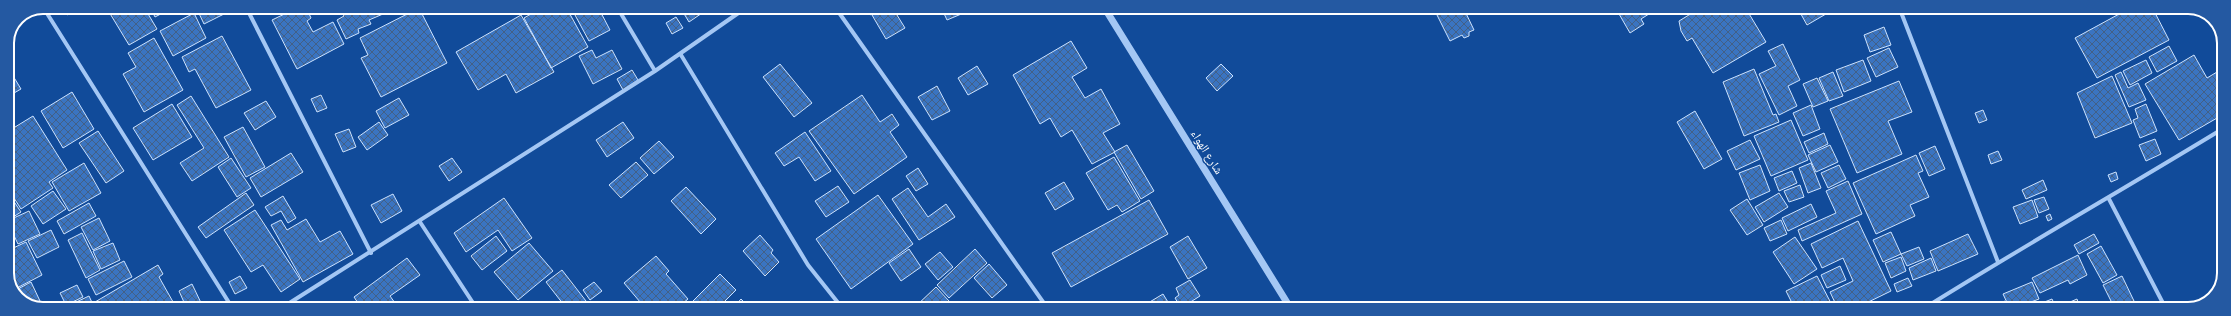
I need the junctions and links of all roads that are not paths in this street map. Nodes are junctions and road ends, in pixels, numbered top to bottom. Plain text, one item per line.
1 (47, 14) edge
2 (250, 14) edge
3 (621, 14) edge
4 (737, 14) edge
5 (841, 14) edge
6 (1108, 14) edge
7 (1902, 14) edge
8 (681, 55) junction
9 (655, 71) junction
10 (2217, 132) edge
11 (2109, 199) junction
12 (420, 222) junction
13 (371, 253) junction
14 (1998, 262) junction
15 (229, 302) edge
16 (291, 302) edge
17 (472, 302) edge
18 (837, 302) edge
19 (1043, 302) edge
20 (1287, 302) edge
21 (1934, 302) edge
22 (2162, 302) edge

1 - 15 street
2 - 13 street
3 - 9 street
4 - 8 street
5 - 19 street
6 - 20 street, شارع الهواء
7 - 14 street
8 - 9 street
8 - 18 street
9 - 12 street
10 - 11 street
11 - 14 street
11 - 22 street
12 - 13 street
12 - 17 street
13 - 16 street
14 - 21 street

